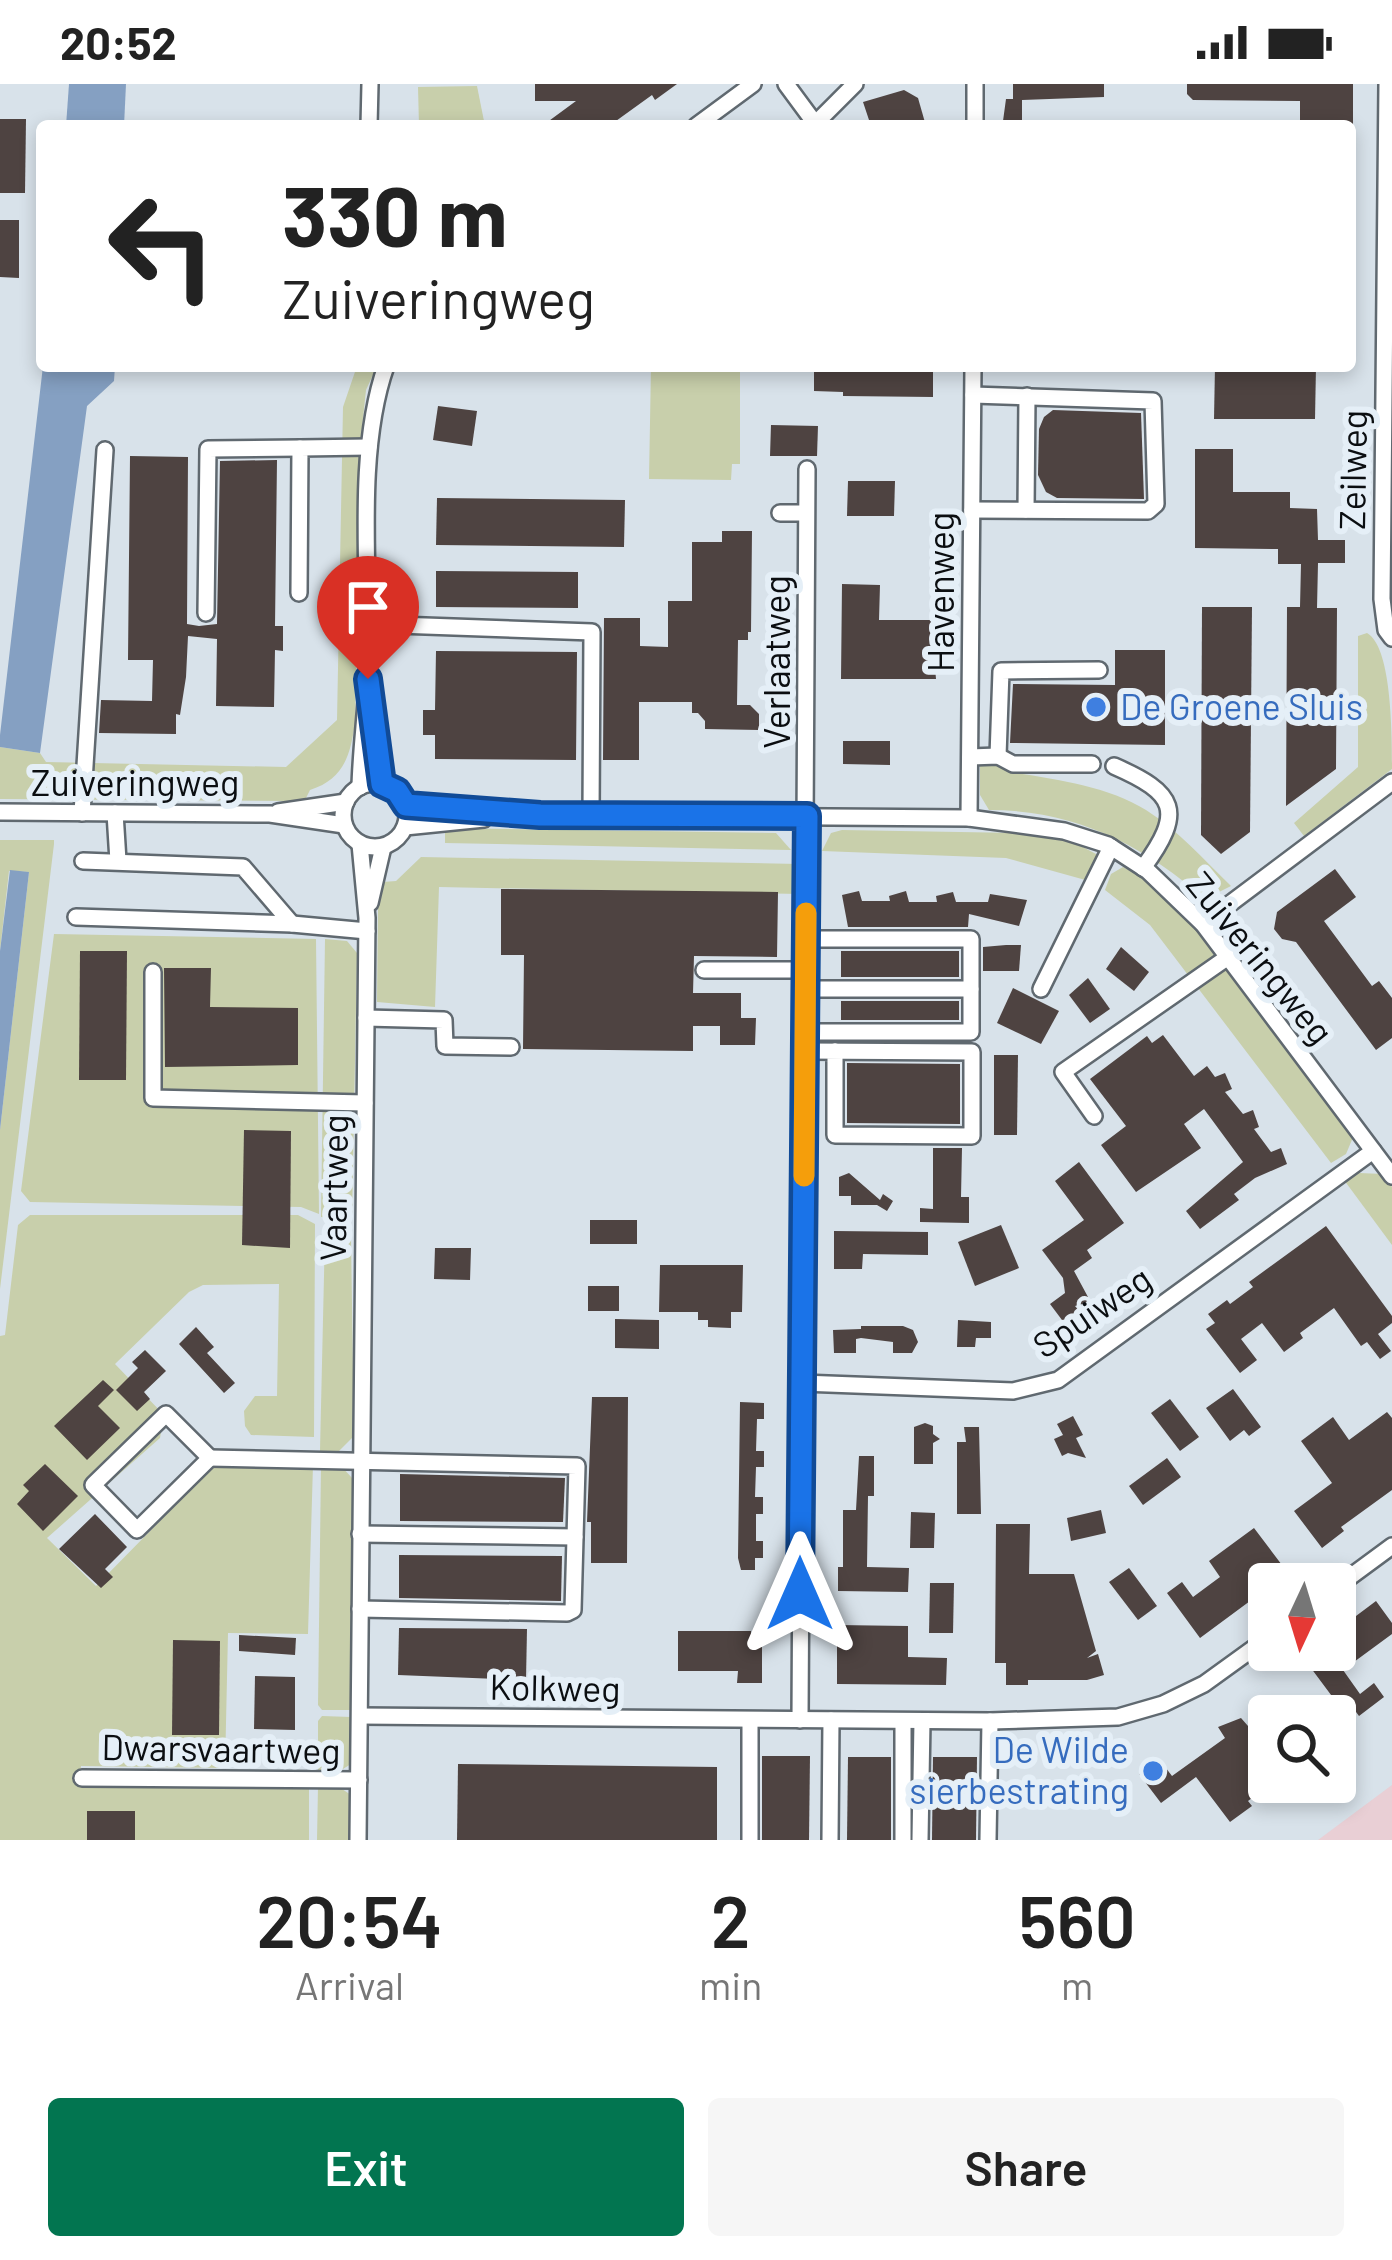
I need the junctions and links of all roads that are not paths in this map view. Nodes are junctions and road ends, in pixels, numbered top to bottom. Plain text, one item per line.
1 (370, 84) edge
2 (753, 84) edge
3 (786, 84) edge
4 (854, 84) edge
5 (975, 84) edge
6 (1387, 84) edge
7 (369, 120) edge
8 (704, 120) edge
9 (812, 120) edge
10 (821, 120) edge
11 (975, 120) edge
12 (384, 372) edge
13 (973, 372) edge
14 (973, 395) junction
15 (1027, 396) junction
16 (369, 447) junction
17 (300, 448) junction
18 (105, 450) dead end
19 (807, 469) dead end
20 (972, 510) junction
21 (1026, 510) junction
22 (780, 513) dead end
23 (806, 513) junction
24 (298, 593) dead end
25 (206, 613) dead end
26 (369, 624) junction
27 (1392, 638) edge
28 (1099, 670) dead end
29 (368, 679) junction
30 (998, 756) junction
31 (970, 757) junction
32 (1092, 764) dead end
33 (1114, 766) dead end
34 (1392, 782) edge
35 (382, 784) junction
36 (360, 787) junction
37 (346, 802) junction
38 (406, 805) junction
39 (0, 812) edge
40 (82, 813) junction
41 (115, 813) junction
42 (270, 814) junction
43 (540, 815) junction
44 (592, 816) junction
45 (807, 816) junction
46 (969, 818) junction
47 (344, 825) junction
48 (405, 827) junction
49 (360, 844) junction
50 (383, 847) junction
51 (1111, 848) junction
52 (83, 861) dead end
53 (118, 862) junction
54 (1143, 868) junction
55 (76, 917) dead end
56 (292, 924) junction
57 (367, 924) junction
58 (1203, 924) junction
59 (806, 939) junction
60 (1228, 957) junction
61 (704, 970) dead end
62 (805, 970) junction
63 (153, 972) dead end
64 (805, 988) junction
65 (970, 989) junction
66 (1041, 989) dead end
67 (366, 1018) junction
68 (805, 1031) junction
69 (511, 1047) dead end
70 (805, 1051) junction
71 (835, 1051) junction
72 (365, 1102) junction
73 (1094, 1116) dead end
74 (804, 1127) junction
75 (835, 1127) junction
76 (1373, 1151) junction
77 (1392, 1176) edge
78 (802, 1383) junction
79 (210, 1458) junction
80 (361, 1460) junction
81 (360, 1534) junction
82 (575, 1537) junction
83 (1392, 1546) edge
84 (1356, 1573) edge
85 (360, 1609) junction
86 (1248, 1652) edge
87 (359, 1716) junction
88 (750, 1720) junction
89 (800, 1720) junction
90 (831, 1720) junction
91 (903, 1720) junction
92 (922, 1720) junction
93 (990, 1721) junction
94 (82, 1778) dead end
95 (359, 1780) junction
96 (358, 1840) edge
97 (750, 1840) edge
98 (830, 1840) edge
99 (903, 1840) edge
100 (920, 1840) edge
101 (988, 1840) edge

1 - 7 street
2 - 8 street
3 - 9 street
4 - 10 street
5 - 11 street
6 - 27 street, Zeilweg
12 - 16 street
13 - 14 street, Havenweg
14 - 15 street
14 - 20 street, Havenweg
15 - 21 street
15 - 21 street
16 - 17 street
16 - 26 street
17 - 24 street
17 - 25 street
18 - 40 street
19 - 23 street, Verlaatweg
20 - 21 street
20 - 31 street, Havenweg
22 - 23 street
23 - 45 street, Verlaatweg
26 - 29 street
26 - 44 street
28 - 30 street
29 - 35 street
29 - 36 street
30 - 31 street
30 - 32 street
31 - 46 street, Havenweg
33 - 54 street
34 - 58 street
35 - 36 street
35 - 38 street
36 - 37 street
37 - 42 street, Zuiveringweg
37 - 47 street
38 - 43 street, Zuiveringweg
38 - 48 street
39 - 40 street, Zuiveringweg
40 - 41 street, Zuiveringweg
41 - 42 street, Zuiveringweg
41 - 53 street
42 - 47 street, Zuiveringweg
43 - 44 street, Zuiveringweg
43 - 48 street, Zuiveringweg
44 - 45 street, Zuiveringweg
45 - 46 street, Zuiveringweg
45 - 59 street, Verlaatweg
46 - 51 street, Zuiveringweg
47 - 49 street
48 - 50 street
49 - 50 street
49 - 57 street, Vaartweg
50 - 57 street, Vaartweg
51 - 54 street, Zuiveringweg
51 - 66 street
52 - 53 street
53 - 56 street
54 - 58 street, Zuiveringweg
55 - 56 street
56 - 57 street
57 - 67 street, Vaartweg
58 - 60 street, Zuiveringweg
59 - 62 street, Verlaatweg
59 - 65 street
60 - 73 street
60 - 76 street, Zuiveringweg
61 - 62 street
62 - 64 street, Verlaatweg
63 - 72 street
64 - 65 street
64 - 68 street, Verlaatweg
65 - 68 street
67 - 69 street
67 - 72 street, Vaartweg
68 - 70 street, Verlaatweg
70 - 71 street
70 - 74 street, Verlaatweg
71 - 75 street
71 - 75 street
72 - 80 street, Vaartweg
74 - 75 street
74 - 78 street, Verlaatweg
76 - 77 street, Zuiveringweg
76 - 78 street, Spuiweg
78 - 89 street, Verlaatweg
79 - 79 street
79 - 80 street
80 - 81 street, Vaartweg
80 - 82 street
81 - 82 street
81 - 85 street, Vaartweg
82 - 85 street
83 - 84 street
85 - 87 street, Vaartweg
86 - 93 street, Kolkweg
87 - 88 street, Kolkweg
87 - 95 street, Vaartweg
88 - 89 street, Kolkweg
88 - 97 street
89 - 90 street, Kolkweg
90 - 91 street, Kolkweg
90 - 98 street
91 - 92 street, Kolkweg
91 - 99 street
92 - 93 street, Kolkweg
92 - 100 street
93 - 101 street
94 - 95 street, Dwarsvaartweg
95 - 96 street, Vaartweg

